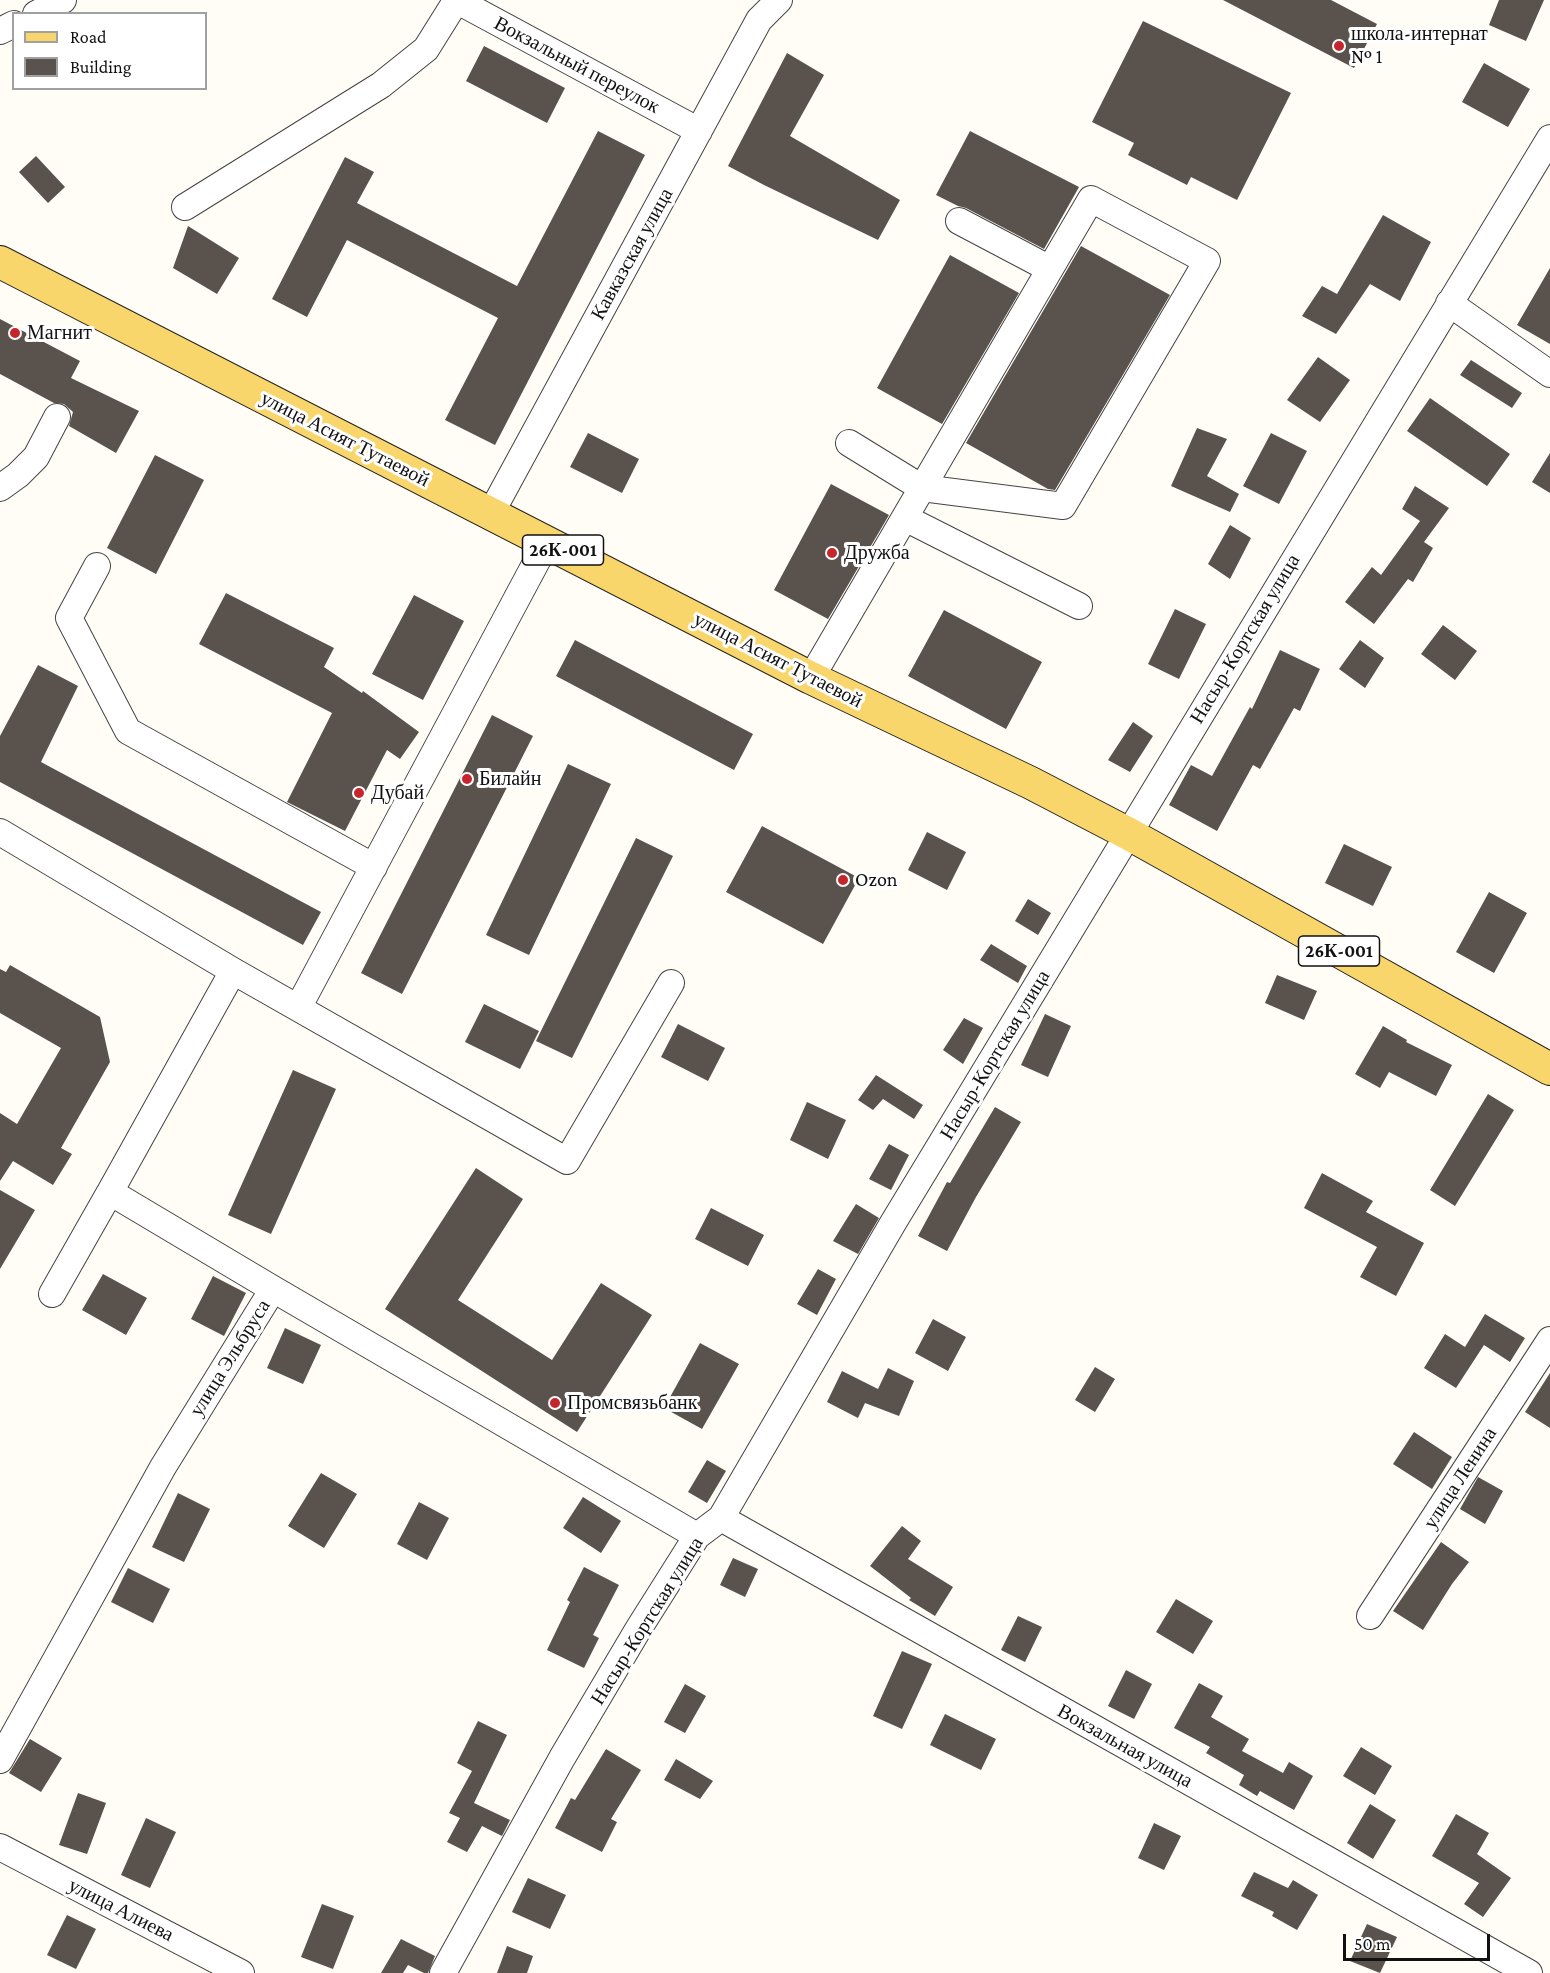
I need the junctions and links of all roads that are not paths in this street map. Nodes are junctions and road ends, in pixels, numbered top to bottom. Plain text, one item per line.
1 (63, 0) edge
2 (456, 0) edge
3 (779, 0) edge
4 (40, 12) edge
5 (699, 130) junction
6 (1550, 138) edge
7 (185, 207) dead end
8 (959, 221) dead end
9 (0, 262) edge
10 (1050, 269) junction
11 (1449, 303) junction
12 (1550, 374) edge
13 (57, 417) dead end
14 (849, 443) dead end
15 (0, 488) edge
16 (922, 488) junction
17 (490, 513) junction
18 (905, 518) junction
19 (547, 542) junction
20 (97, 567) dead end
21 (1079, 606) dead end
22 (811, 678) junction
23 (0, 832) edge
24 (1129, 834) junction
25 (374, 867) junction
26 (232, 971) junction
27 (670, 982) dead end
28 (298, 1008) junction
29 (1550, 1069) edge
30 (110, 1192) junction
31 (273, 1289) junction
32 (52, 1294) dead end
33 (1550, 1340) edge
34 (721, 1518) junction
35 (697, 1536) junction
36 (1370, 1616) dead end
37 (0, 1760) edge
38 (0, 1847) edge
39 (242, 1973) edge
40 (444, 1973) edge
41 (1529, 1973) edge

1 - 4 street
2 - 5 street, Вокзальный переулок
2 - 7 street
3 - 5 street, Кавказская улица
5 - 17 street, Кавказская улица
6 - 11 street, Насыр-Кортская улица
8 - 10 street
9 - 17 main road, улица Асият Тутаевой / 26К-001
10 - 16 street
10 - 16 street
11 - 12 street
11 - 24 street, Насыр-Кортская улица
13 - 15 street
14 - 16 street
16 - 18 street
17 - 19 main road, улица Асият Тутаевой / 26К-001
18 - 21 street
18 - 22 street
19 - 22 main road, улица Асият Тутаевой / 26К-001
19 - 25 street
20 - 25 street
22 - 24 main road, улица Асият Тутаевой / 26К-001
23 - 26 street
24 - 29 main road, улица Асият Тутаевой / 26К-001
24 - 34 street, Насыр-Кортская улица
25 - 28 street
26 - 28 street
26 - 30 street
27 - 28 street
30 - 31 street
30 - 32 street
31 - 35 street, улица Эльбруса
31 - 37 street, улица Эльбруса
33 - 36 street, улица Ленина
34 - 35 street, Насыр-Кортская улица
34 - 41 street, Вокзальная улица
35 - 40 street, Насыр-Кортская улица
38 - 39 street, улица Алиева

